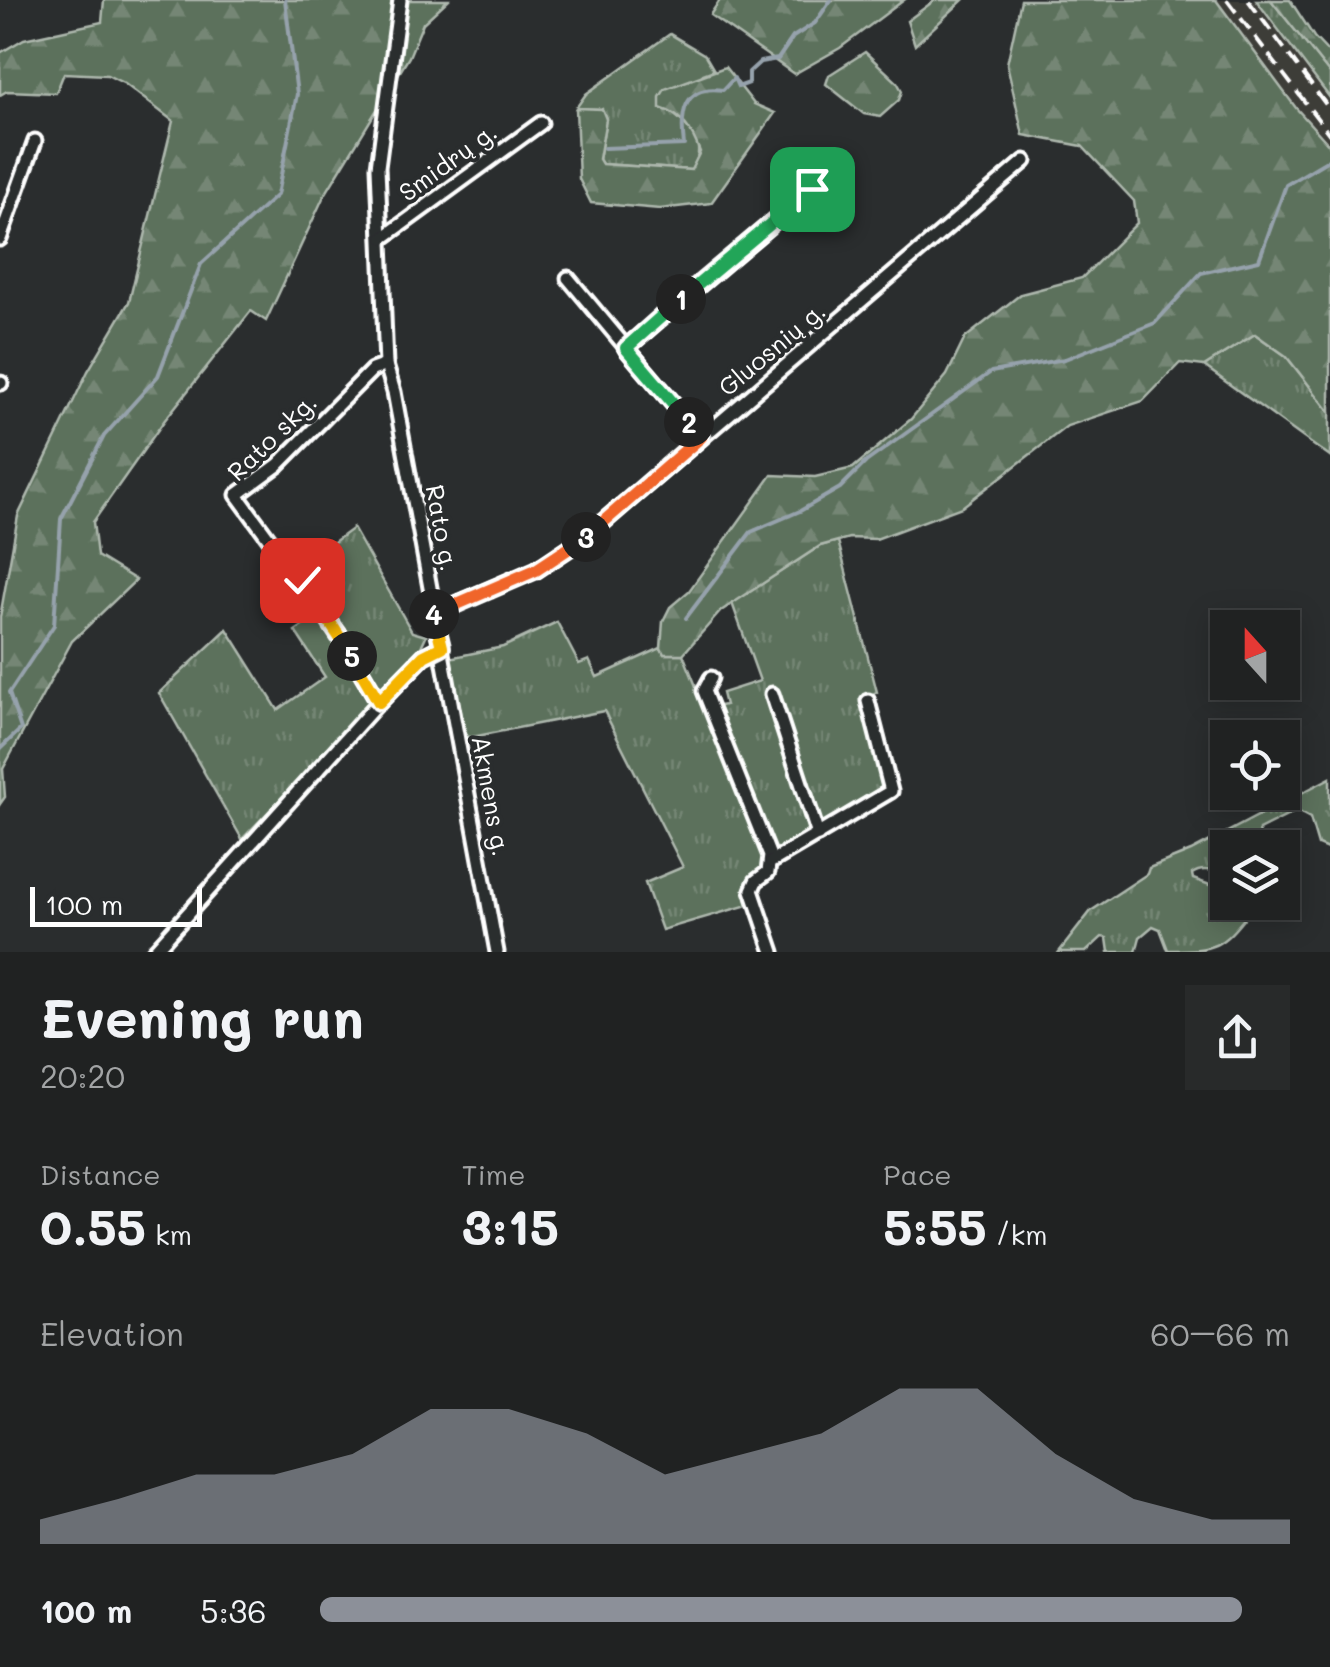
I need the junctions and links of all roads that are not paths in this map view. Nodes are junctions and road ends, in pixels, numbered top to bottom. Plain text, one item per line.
1 (400, 0) edge
2 (540, 123) dead end
3 (35, 141) dead end
4 (1025, 161) dead end
5 (812, 189) dead end
6 (383, 238) junction
7 (0, 239) edge
8 (568, 278) dead end
9 (626, 348) junction
10 (386, 365) junction
11 (701, 437) junction
12 (434, 614) junction
13 (442, 647) junction
14 (711, 678) dead end
15 (772, 694) dead end
16 (868, 700) dead end
17 (379, 702) junction
18 (818, 834) junction
19 (771, 862) junction
20 (154, 952) edge
21 (497, 952) edge
22 (773, 952) edge

1 - 6 street, Rato g.
2 - 6 street, Smidrų g.
3 - 7 street
4 - 11 street, Gluosnių g.
5 - 9 street
6 - 10 street, Rato g.
8 - 9 street
9 - 11 street
10 - 12 street, Rato g.
10 - 17 street, Rato skg.
11 - 12 street, Gluosnių g.
12 - 13 street, Rato g.
13 - 17 street
13 - 21 street, Akmens g.
14 - 19 street
15 - 18 street
16 - 18 street
17 - 20 street
18 - 19 street
19 - 22 street

